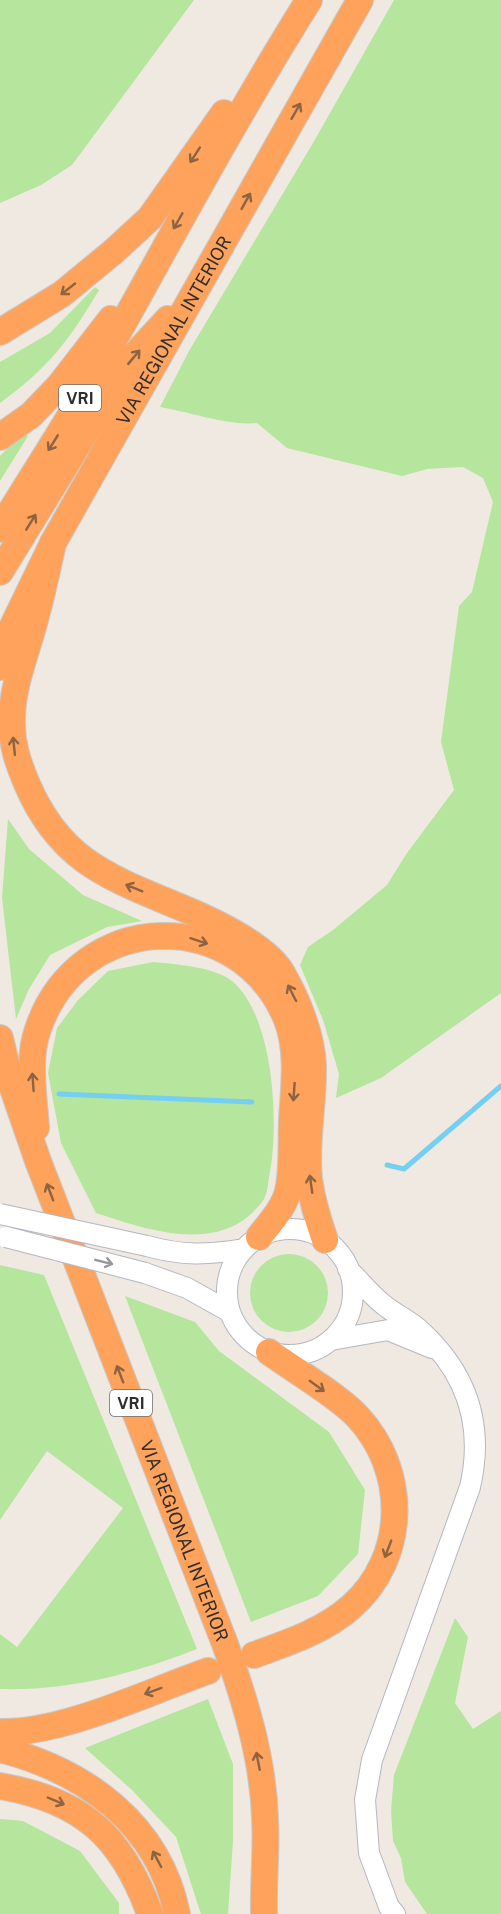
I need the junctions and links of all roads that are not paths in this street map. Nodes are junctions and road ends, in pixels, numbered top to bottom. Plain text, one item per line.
1 (309, 0) edge
2 (360, 0) edge
3 (259, 79) junction
4 (154, 264) junction
5 (197, 288) junction
6 (0, 332) edge
7 (0, 437) edge
8 (0, 529) edge
9 (53, 543) junction
10 (0, 572) edge
11 (0, 667) edge
12 (0, 1038) edge
13 (38, 1161) junction
14 (2, 1231) edge
15 (326, 1240) junction
16 (251, 1243) junction
17 (348, 1269) junction
18 (230, 1312) junction
19 (331, 1340) junction
20 (269, 1352) junction
21 (442, 1352) junction
22 (254, 1655) dead end
23 (208, 1671) dead end
24 (0, 1732) edge
25 (0, 1749) edge
26 (0, 1786) edge
27 (263, 1884) junction
28 (150, 1914) edge
29 (177, 1914) edge
30 (250, 1914) edge
31 (264, 1914) edge
32 (395, 1914) edge

1 - 3 highway, VRI
5 -> 2 highway, VIA REGIONAL INTERIOR / VRI
3 -> 4 highway, VRI
3 -> 6 highway
4 - 7 highway
4 -> 8 highway, VRI
5 - 9 highway, VIA REGIONAL INTERIOR / VRI
10 -> 5 highway
9 - 11 highway, VIA REGIONAL INTERIOR / VRI
15 -> 9 highway
12 - 13 highway, VIA REGIONAL INTERIOR / VRI
13 -> 16 highway
27 -> 13 highway, VIA REGIONAL INTERIOR / VRI
14 - 16 main road, bridge
14 -> 18 main road, bridge
15 - 16 main road
15 - 17 main road
16 - 18 main road
17 - 19 main road
17 - 21 main road
18 - 20 main road
19 - 20 main road
19 - 21 main road
20 -> 22 highway
21 - 32 main road
23 -> 24 highway
29 -> 25 highway
26 -> 28 highway
27 - 30 highway
27 - 31 highway, VIA REGIONAL INTERIOR

